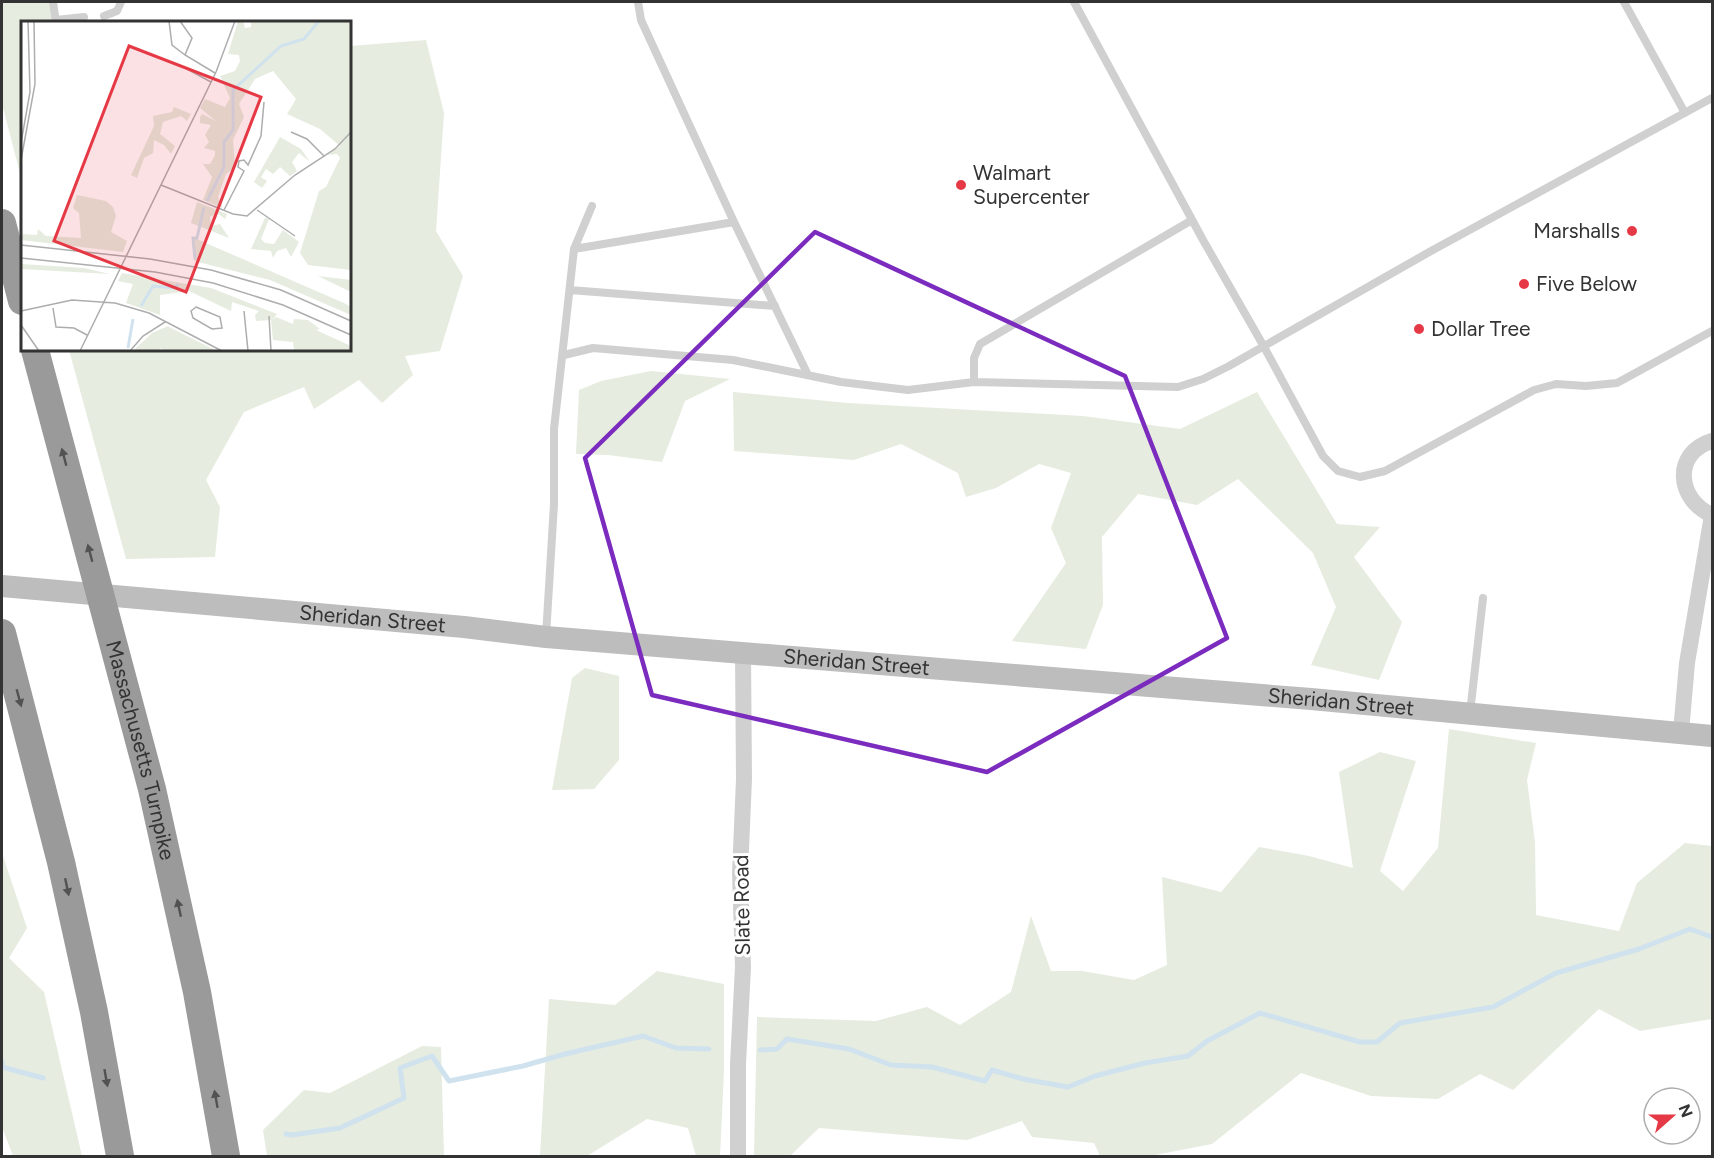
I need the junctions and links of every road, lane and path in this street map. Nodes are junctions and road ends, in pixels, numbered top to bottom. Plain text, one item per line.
1 (53, 2) edge
2 (121, 2) edge
3 (638, 2) edge
4 (1074, 2) edge
5 (1624, 2) edge
6 (104, 16) dead end
7 (84, 17) dead end
8 (56, 21) edge
9 (1713, 98) edge
10 (1685, 113) junction
11 (592, 207) dead end
12 (1192, 220) junction
13 (734, 222) junction
14 (2, 223) edge
15 (574, 249) junction
16 (570, 290) junction
17 (21, 298) edge
18 (775, 306) junction
19 (1713, 331) edge
20 (1263, 345) junction
21 (35, 351) edge
22 (564, 355) junction
23 (808, 375) junction
24 (974, 382) junction
25 (1713, 441) edge
26 (1712, 515) edge
27 (2, 586) edge
28 (1484, 598) dead end
29 (3, 637) edge
30 (546, 637) junction
31 (743, 652) junction
32 (1470, 714) junction
33 (1680, 732) junction
34 (1713, 736) edge
35 (120, 1156) edge
36 (226, 1156) edge
37 (738, 1156) edge

1 - 8 lane
2 - 6 lane
3 - 13 lane
4 - 12 lane
5 - 10 lane
7 - 8 lane
9 - 10 lane
10 - 20 lane
11 - 15 lane
12 - 20 lane
12 - 24 lane
13 - 15 lane
13 - 18 lane
14 - 17 highway
15 - 16 lane
16 - 18 lane
16 - 22 lane
18 - 23 lane
19 - 20 lane
20 - 24 lane
36 -> 21 highway, Massachusetts Turnpike
22 - 23 lane
22 - 30 lane
23 - 24 lane
25 - 26 street
26 - 33 street
27 - 30 street, Sheridan Street
28 - 32 lane
29 -> 35 highway
30 - 31 street, Sheridan Street
31 - 32 street, Sheridan Street
31 - 37 street, Slate Road
32 - 33 street, Sheridan Street
33 - 34 street, Sheridan Street

